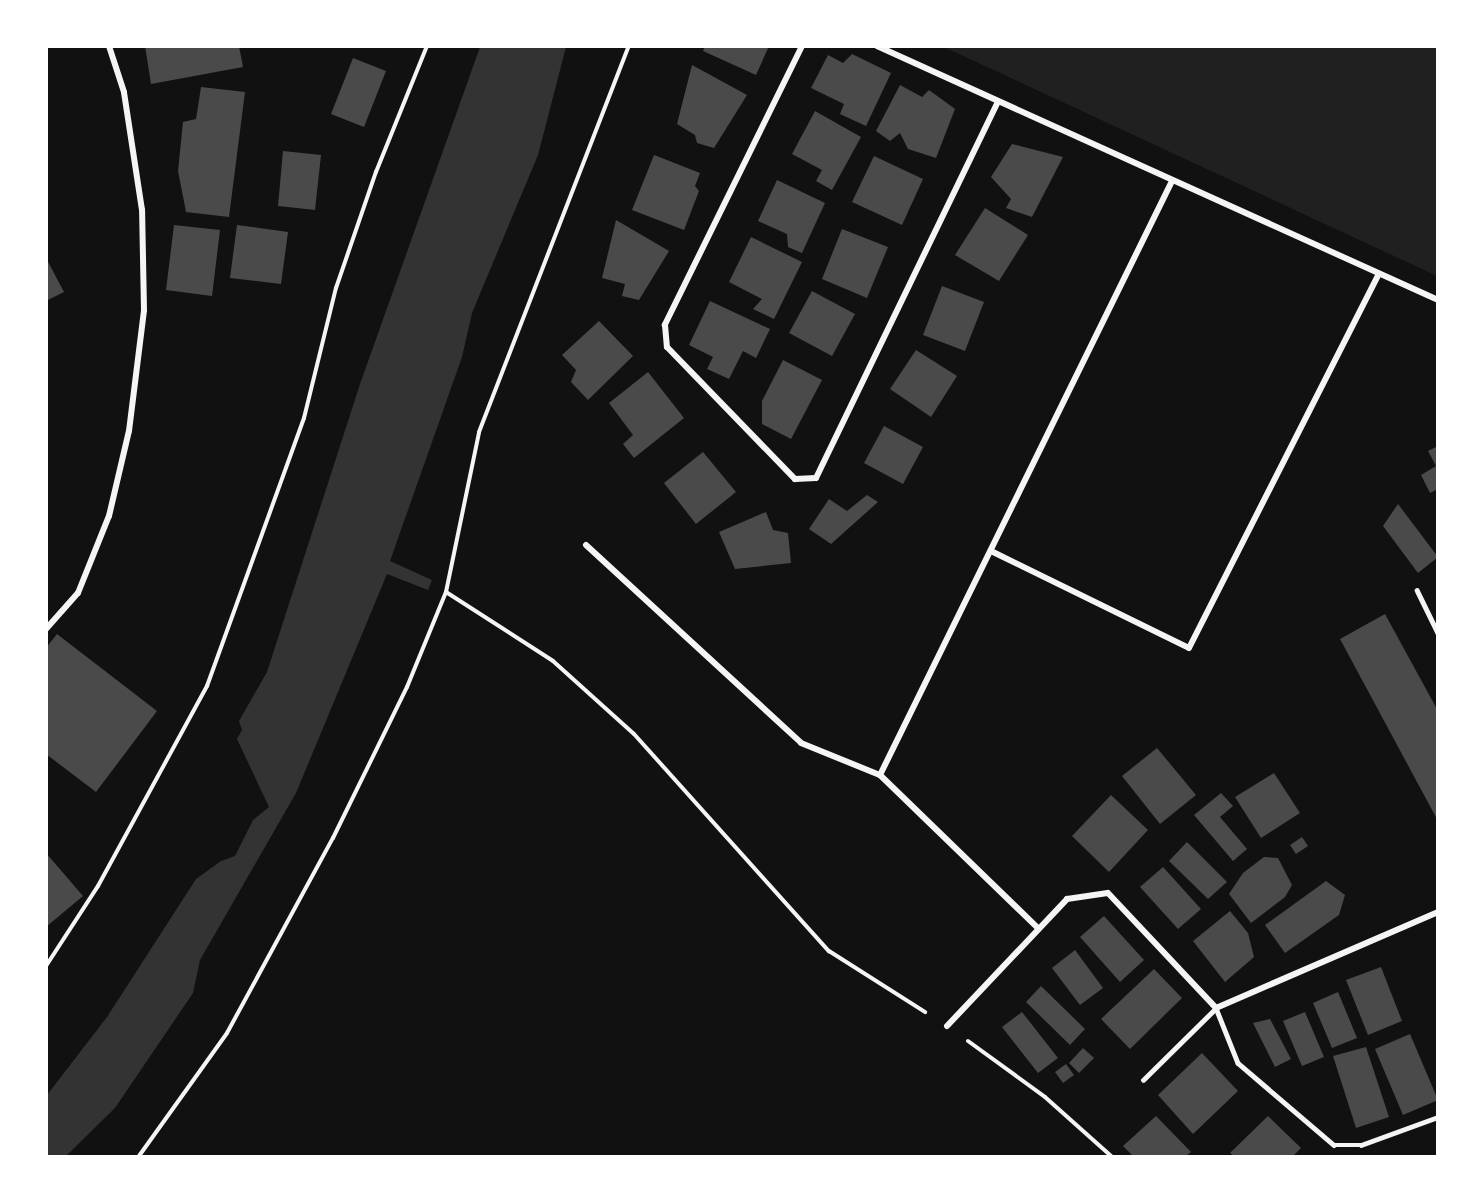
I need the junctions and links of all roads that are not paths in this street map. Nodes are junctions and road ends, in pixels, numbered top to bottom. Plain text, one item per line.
1 (109, 46) edge
2 (802, 46) edge
3 (877, 46) edge
4 (997, 103) junction
5 (1172, 181) junction
6 (1378, 274) junction
7 (1437, 300) edge
8 (586, 545) dead end
9 (993, 552) junction
10 (1417, 590) dead end
11 (46, 629) edge
12 (1437, 633) edge
13 (880, 775) junction
14 (1437, 912) edge
15 (1038, 928) junction
16 (1216, 1008) junction
17 (947, 1026) road end
18 (1143, 1080) dead end
19 (1437, 1116) edge

1 - 11 street
2 - 4 street
3 - 4 street
4 - 5 street
5 - 6 street
5 - 9 street
6 - 7 street
6 - 9 street
8 - 13 street
9 - 13 street
10 - 12 lane
13 - 15 street
14 - 16 street
15 - 16 street
15 - 17 street
16 - 18 lane
16 - 19 lane

